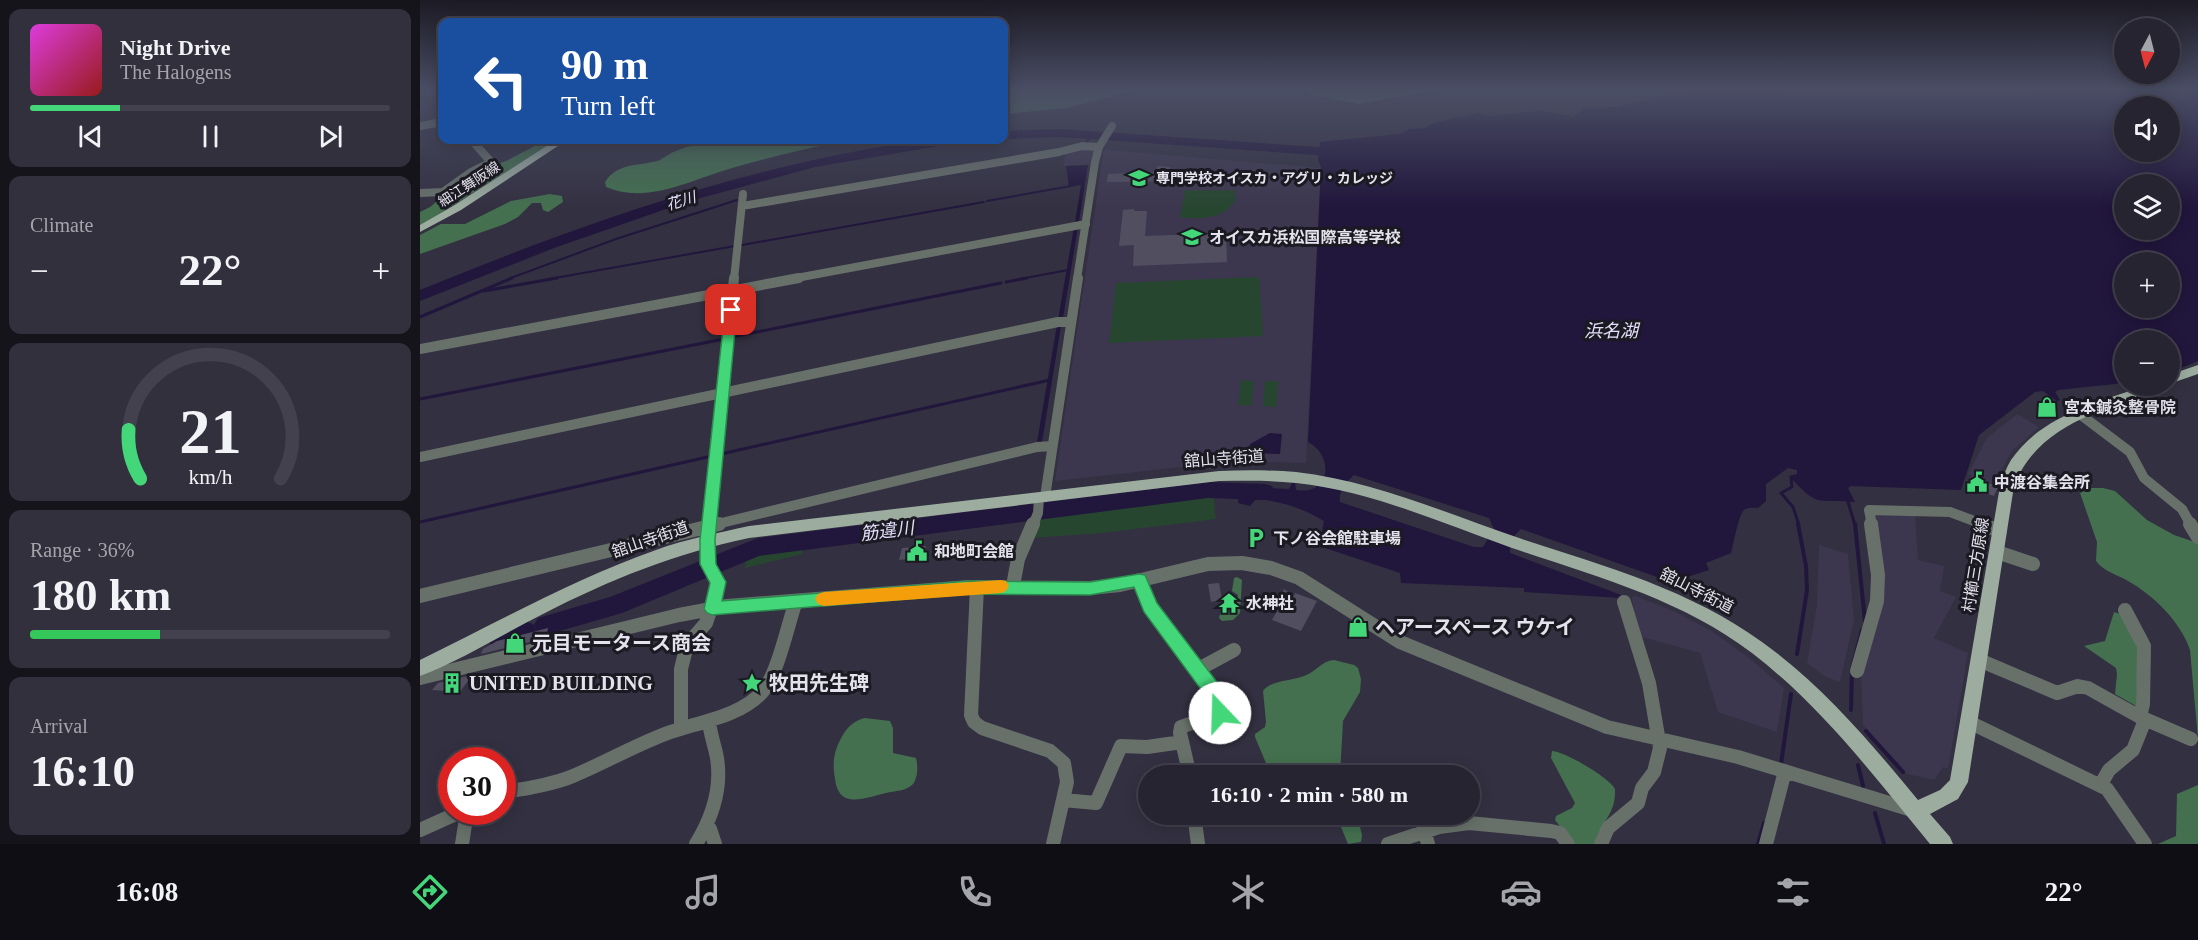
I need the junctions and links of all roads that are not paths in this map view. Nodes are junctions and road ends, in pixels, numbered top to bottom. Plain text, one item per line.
1 (1110, 128) edge
2 (476, 144) edge
3 (557, 144) edge
4 (1099, 146) junction
5 (420, 193) edge
6 (743, 194) dead end
7 (742, 207) junction
8 (1086, 224) junction
9 (420, 230) edge
10 (734, 289) junction
11 (1071, 322) junction
12 (420, 349) edge
13 (2198, 369) edge
14 (2180, 376) edge
15 (723, 393) junction
16 (2130, 396) edge
17 (2081, 415) junction
18 (1052, 446) junction
19 (420, 458) edge
20 (1040, 503) junction
21 (2000, 531) junction
22 (708, 533) junction
23 (2198, 537) edge
24 (1997, 552) junction
25 (2033, 564) dead end
26 (1139, 580) junction
27 (1013, 586) junction
28 (977, 587) junction
29 (420, 596) edge
30 (796, 601) junction
31 (1624, 602) dead end
32 (712, 609) junction
33 (2126, 610) dead end
34 (1234, 650) dead end
35 (1979, 660) junction
36 (420, 668) edge
37 (1197, 670) junction
38 (1857, 671) dead end
39 (420, 678) edge
40 (2142, 719) junction
41 (709, 721) junction
42 (1969, 722) junction
43 (681, 729) junction
44 (2191, 739) dead end
45 (1660, 740) junction
46 (1182, 742) junction
47 (1187, 765) edge
48 (1785, 771) junction
49 (2101, 784) junction
50 (516, 790) edge
51 (1063, 800) junction
52 (1915, 810) junction
53 (438, 822) edge
54 (465, 825) edge
55 (1195, 825) edge
56 (705, 829) junction
57 (420, 830) edge
58 (1426, 838) edge
59 (462, 844) edge
60 (696, 844) edge
61 (715, 844) edge
62 (1053, 844) edge
63 (1198, 844) edge
64 (1388, 844) edge
65 (1568, 844) edge
66 (1601, 844) edge
67 (1766, 844) edge
68 (1944, 844) edge
69 (2145, 844) edge

1 - 4 street
2 - 5 street
3 - 9 main road, 細江舞阪線
4 - 7 street
4 - 8 street
6 - 7 street
7 - 10 street
8 - 10 street
8 - 11 street
10 - 12 street
10 - 15 street
11 - 15 street
11 - 18 street
13 - 14 main road
15 - 19 street
15 - 22 street
16 - 17 main road, 村櫛三方原線
17 - 21 main road, 村櫛三方原線
17 - 23 street
18 - 20 street
18 - 22 street
20 - 22 main road, 舘山寺街道
20 - 27 street
20 - 52 main road, 舘山寺街道
21 - 24 main road, 村櫛三方原線
21 - 38 street
22 - 29 street
22 - 32 street
22 - 36 main road, 舘山寺街道
24 - 25 street
24 - 35 main road, 村櫛三方原線
26 - 27 street
26 - 37 street
26 - 45 street
27 - 28 street
28 - 30 street
28 - 51 street
30 - 32 street
30 - 41 street
31 - 45 street
32 - 39 street
32 - 43 street
33 - 40 street
34 - 37 street
35 - 40 street
35 - 42 main road, 村櫛三方原線
37 - 46 street
40 - 44 street
40 - 49 street
41 - 43 street
41 - 56 street
42 - 49 street
42 - 52 main road, 村櫛三方原線
43 - 50 street
45 - 48 street
45 - 66 street
46 - 47 street
46 - 51 street
48 - 52 street
48 - 67 street
49 - 69 street
51 - 62 street
52 - 68 main road, 舘山寺街道
53 - 57 street
54 - 59 street
55 - 63 street
56 - 60 street
56 - 61 street
58 - 64 street
58 - 65 street

